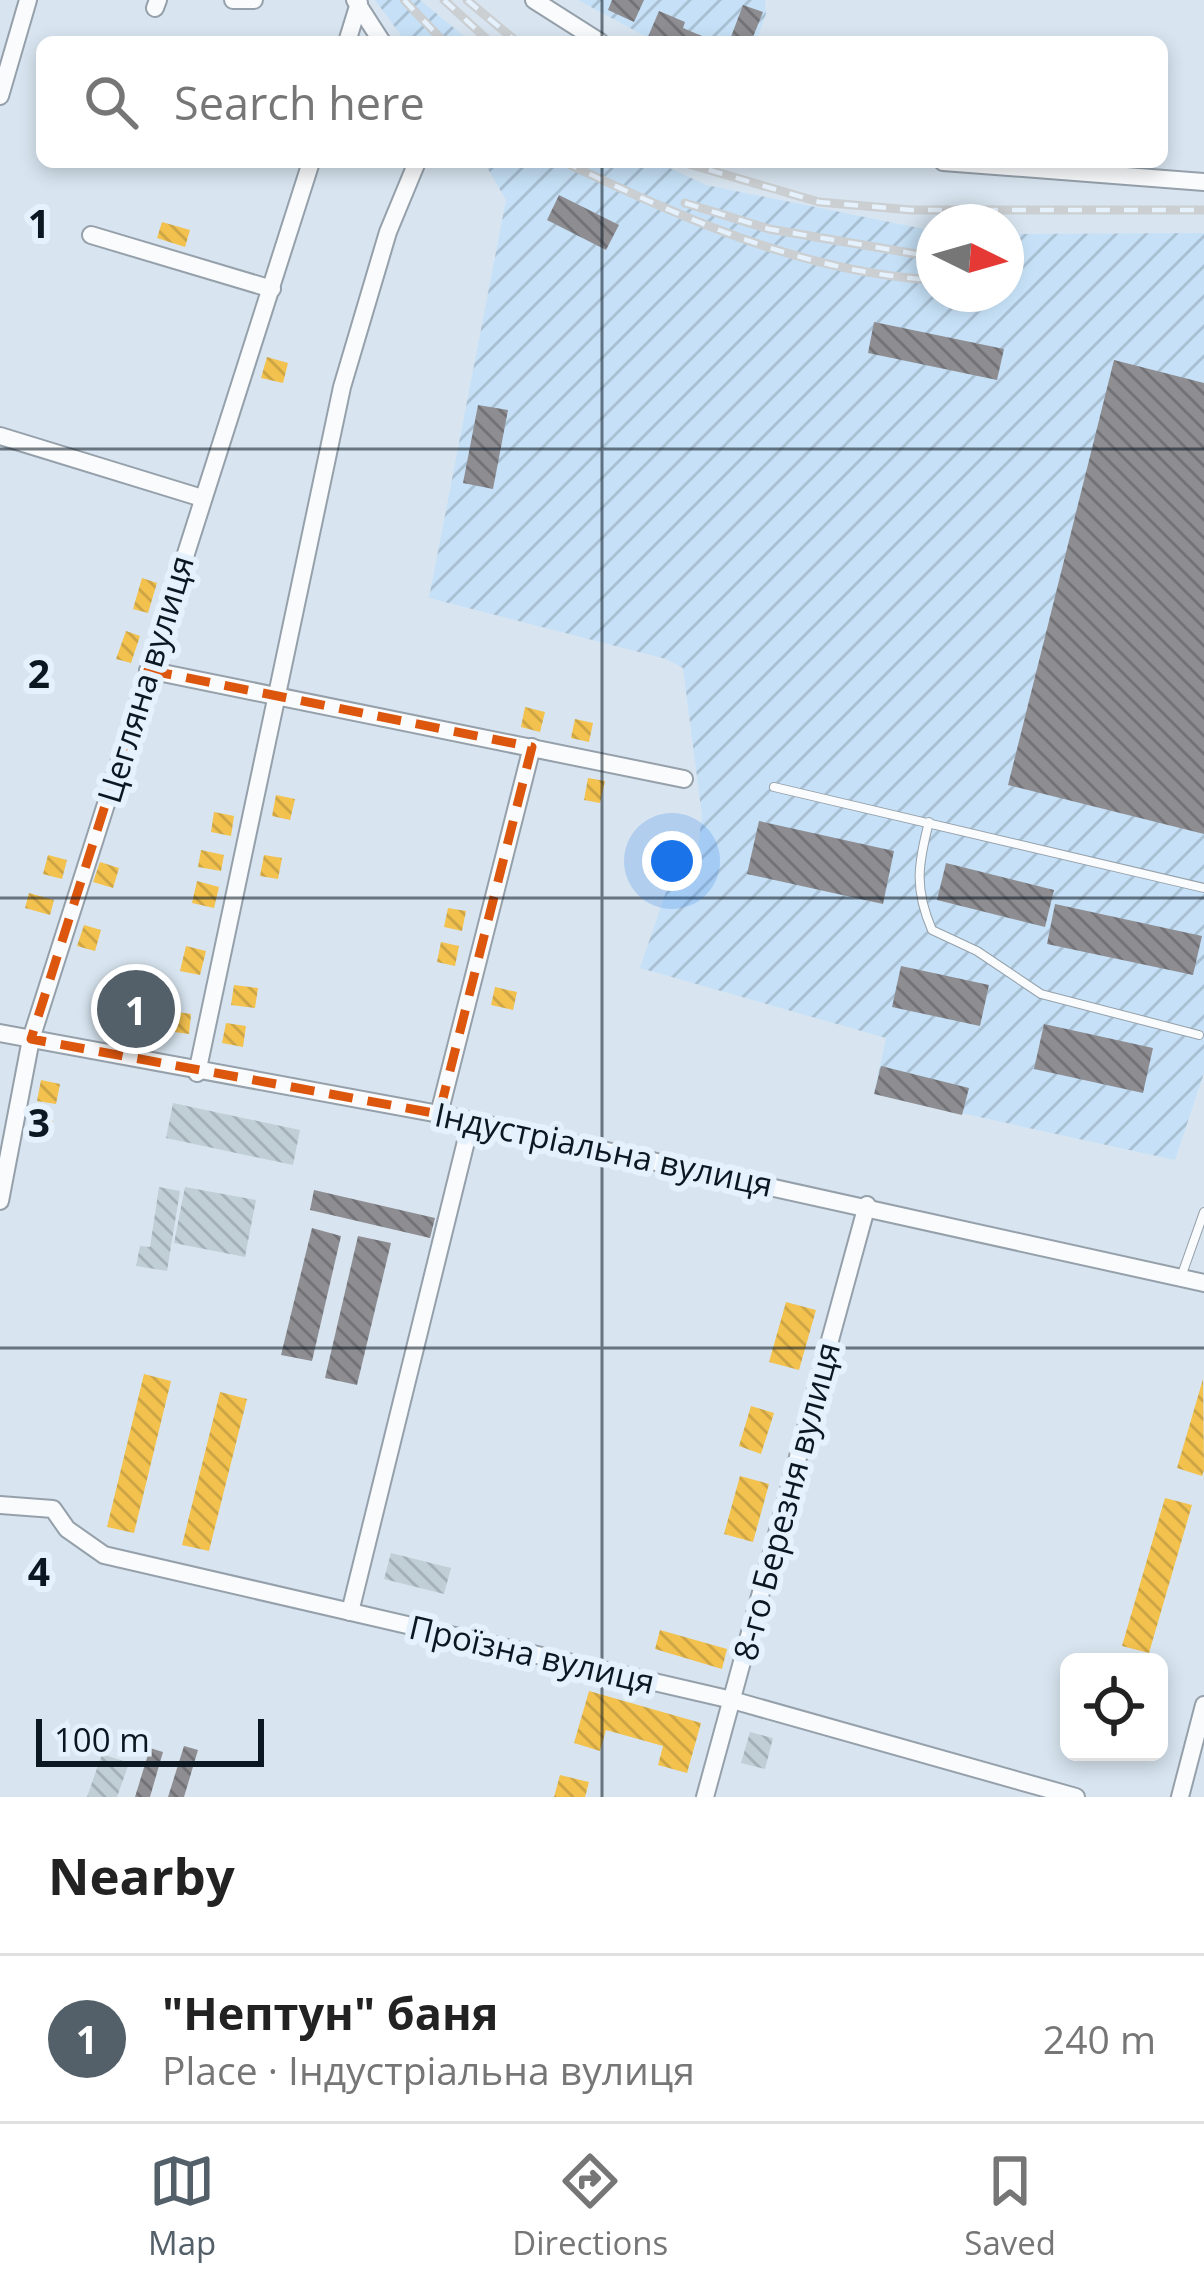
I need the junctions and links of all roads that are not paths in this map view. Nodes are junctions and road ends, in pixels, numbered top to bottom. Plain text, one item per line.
1 (28, 0) edge
2 (233, 0) edge
3 (254, 0) edge
4 (534, 0) edge
5 (357, 2) edge
6 (348, 36) edge
7 (378, 36) edge
8 (591, 36) edge
9 (0, 96) edge
10 (309, 168) edge
11 (415, 168) edge
12 (1021, 168) edge
13 (1204, 182) edge
14 (92, 235) dead end
15 (272, 289) junction
16 (0, 436) edge
17 (202, 498) junction
18 (148, 670) junction
19 (277, 699) junction
20 (532, 747) junction
21 (685, 779) dead end
22 (774, 788) dead end
23 (929, 822) junction
24 (1204, 888) edge
25 (0, 1033) edge
26 (1199, 1035) dead end
27 (31, 1039) junction
28 (197, 1073) junction
29 (439, 1114) junction
30 (472, 1120) junction
31 (0, 1201) edge
32 (867, 1205) junction
33 (1204, 1212) edge
34 (1181, 1277) junction
35 (1204, 1283) edge
36 (0, 1505) edge
37 (350, 1612) junction
38 (732, 1700) junction
39 (1204, 1705) edge
40 (705, 1797) edge
41 (1076, 1797) edge
42 (1180, 1797) edge

1 - 9 street
2 - 3 street
4 - 8 street
5 - 6 street
5 - 7 street
10 - 15 street, Цегляна вулиця
11 - 19 street
12 - 13 street
14 - 15 street
15 - 17 street, Цегляна вулиця
16 - 17 street
17 - 18 street, Цегляна вулиця
18 - 19 street
18 - 27 street, Цегляна вулиця
19 - 20 street
19 - 28 street
20 - 21 street
20 - 29 street
22 - 23 lane
23 - 24 lane
23 - 26 lane
25 - 27 street, Індустріальна вулиця
27 - 28 street, Індустріальна вулиця
27 - 31 street, Цегляна вулиця
28 - 29 street, Індустріальна вулиця
29 - 30 street, Індустріальна вулиця
30 - 32 street, Індустріальна вулиця
30 - 37 street
32 - 34 street, Індустріальна вулиця
32 - 38 street, 8-го Березня вулиця
33 - 34 lane
34 - 35 street, Індустріальна вулиця
36 - 37 street, Проїзна вулиця
37 - 38 street, Проїзна вулиця
38 - 40 street, 8-го Березня вулиця
38 - 41 street, Проїзна вулиця
39 - 42 street

